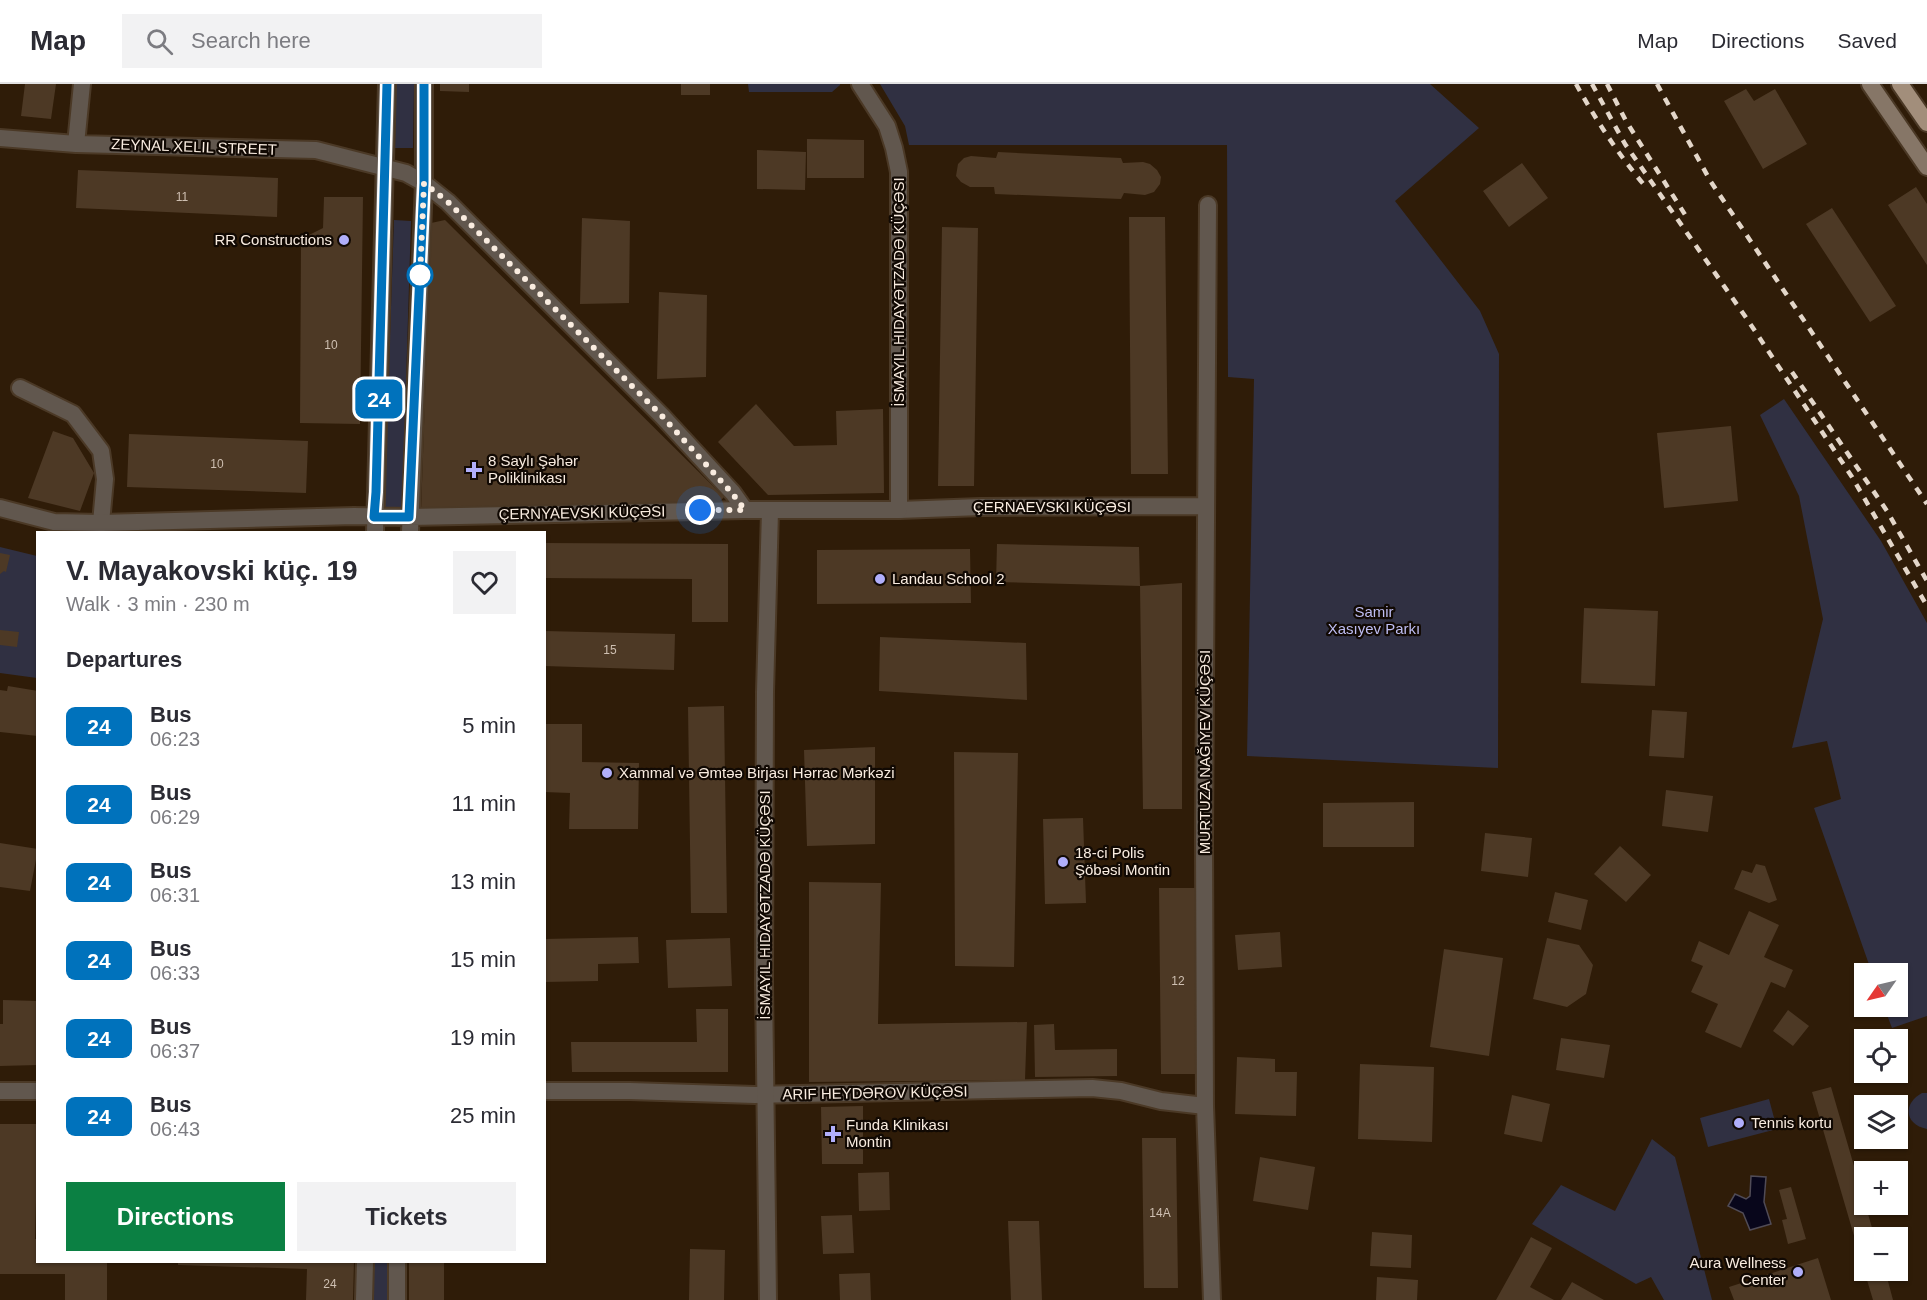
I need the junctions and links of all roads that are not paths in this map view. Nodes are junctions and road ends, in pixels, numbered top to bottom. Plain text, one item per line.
1 (82, 84) edge
2 (387, 84) edge
3 (424, 84) edge
4 (860, 84) edge
5 (1870, 84) edge
6 (1900, 84) edge
7 (1927, 123) edge
8 (0, 138) edge
9 (76, 144) junction
10 (386, 167) junction
11 (1927, 167) edge
12 (424, 183) junction
13 (1208, 205) dead end
14 (20, 388) dead end
15 (1206, 506) junction
16 (0, 508) edge
17 (745, 510) junction
18 (899, 510) junction
19 (770, 511) junction
20 (101, 524) junction
21 (374, 525) edge
22 (409, 525) edge
23 (0, 1091) edge
24 (36, 1091) edge
25 (546, 1091) edge
26 (765, 1095) junction
27 (1205, 1106) junction
28 (364, 1263) edge
29 (397, 1263) edge
30 (364, 1300) edge
31 (397, 1300) edge
32 (768, 1300) edge
33 (1212, 1300) edge

1 - 9 street
2 - 10 street
3 - 12 street
4 - 18 street
5 - 11 main road
6 - 7 main road
8 - 9 street, ZEYNAL XELIL STREET
9 - 10 street, ZEYNAL XELIL STREET
10 - 12 street, ZEYNAL XELIL STREET
10 - 21 street
12 - 17 street, ZEYNAL XELIL STREET
12 - 22 street
13 - 15 street
14 - 20 street
15 - 18 street, ÇERNAEVSKI KÜÇƏSI
15 - 27 street
16 - 20 street, ÇERNYAEVSKI KÜÇƏSI
17 - 19 street, ÇERNYAEVSKI KÜÇƏSI
17 - 22 street, ÇERNYAEVSKI KÜÇƏSI
18 - 19 street, ÇERNYAEVSKI KÜÇƏSI
19 - 26 street
20 - 21 street, ÇERNYAEVSKI KÜÇƏSI
21 - 22 street, ÇERNYAEVSKI KÜÇƏSI
23 - 24 street
25 - 26 street, ARIF HEYDƏROV KÜÇƏSI
26 - 27 street, ARIF HEYDƏROV KÜÇƏSI
26 - 32 street
27 - 33 street
28 - 30 street
29 - 31 street

